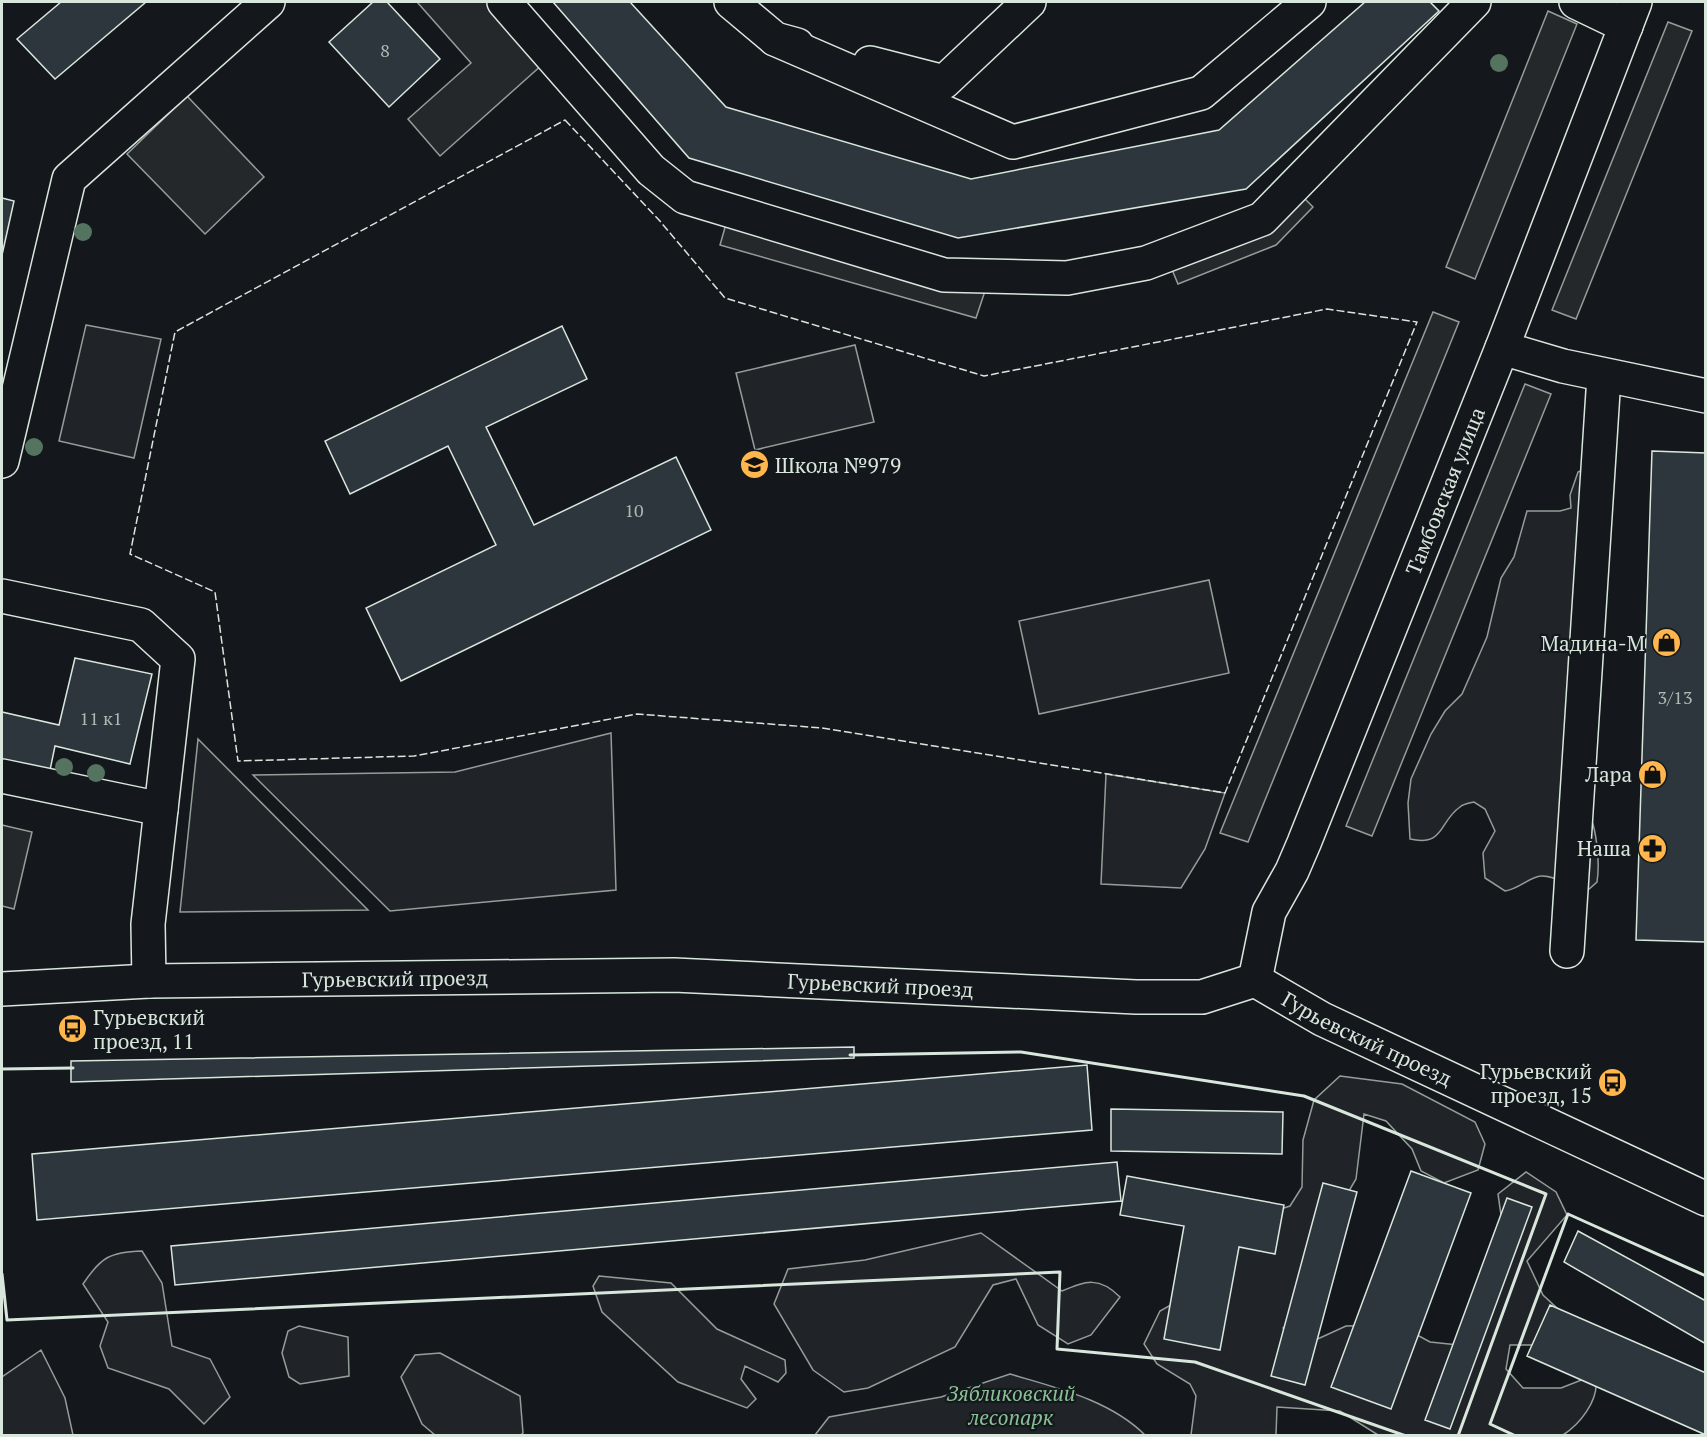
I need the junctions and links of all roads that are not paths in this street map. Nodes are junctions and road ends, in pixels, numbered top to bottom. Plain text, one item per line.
1 (268, 2) edge
2 (504, 2) edge
3 (731, 2) edge
4 (1029, 2) edge
5 (1309, 2) edge
6 (1474, 2) edge
7 (1576, 2) edge
8 (1631, 14) edge
9 (775, 39) junction
10 (1502, 348) junction
11 (1604, 376) junction
12 (1706, 396) edge
13 (2, 461) edge
14 (2, 596) edge
15 (2, 776) edge
16 (161, 809) junction
17 (1568, 951) dead end
18 (1256, 980) junction
19 (149, 981) junction
20 (2, 989) edge
21 (1706, 1199) edge

1 - 13 street
2 - 6 street
3 - 9 street
4 - 9 street
5 - 9 street
7 - 8 street
8 - 10 street, Тамбовская улица
10 - 11 street
10 - 18 street, Тамбовская улица
11 - 12 street
11 - 17 street
14 - 16 street
15 - 16 street
16 - 19 street
18 - 19 street, Гурьевский проезд
18 - 21 street, Гурьевский проезд
19 - 20 street, Гурьевский проезд

